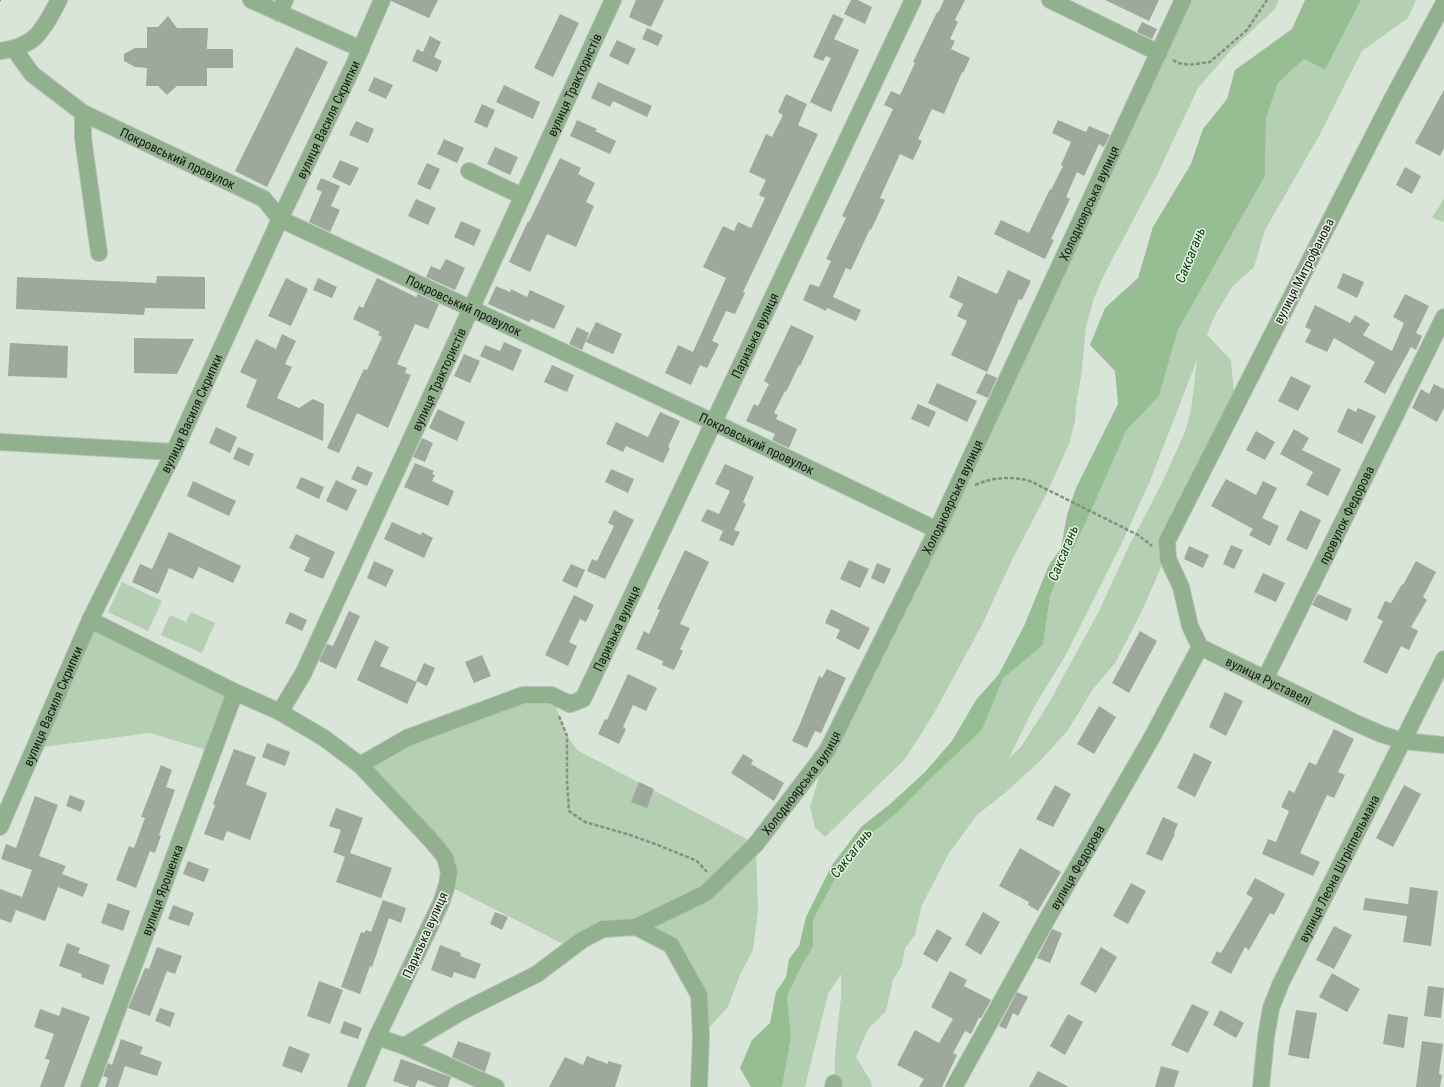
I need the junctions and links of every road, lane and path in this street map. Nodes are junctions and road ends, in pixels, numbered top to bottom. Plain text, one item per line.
1 (59, 0) edge
2 (251, 0) edge
3 (382, 0) edge
4 (613, 0) edge
5 (913, 0) edge
6 (1050, 0) edge
7 (1183, 0) edge
8 (1267, 0) edge
9 (1444, 3) edge
10 (282, 6) edge
11 (360, 49) junction
12 (7, 50) edge
13 (1158, 53) junction
14 (83, 113) junction
15 (468, 171) dead end
16 (522, 196) junction
17 (280, 219) junction
18 (99, 253) dead end
19 (470, 308) junction
20 (1444, 317) edge
21 (713, 422) junction
22 (0, 442) edge
23 (174, 452) junction
24 (953, 496) junction
25 (937, 530) junction
26 (1138, 535) dead end
27 (90, 620) junction
28 (1200, 647) junction
29 (1444, 659) edge
30 (1265, 679) junction
31 (235, 692) junction
32 (551, 695) junction
33 (280, 712) junction
34 (1403, 741) junction
35 (1444, 745) edge
36 (360, 765) junction
37 (0, 826) edge
38 (717, 883) junction
39 (636, 927) junction
40 (377, 1037) junction
41 (404, 1046) junction
42 (89, 1087) edge
43 (356, 1087) edge
44 (496, 1087) edge
45 (698, 1087) edge
46 (954, 1087) edge
47 (1261, 1087) edge

1 - 12 street
2 - 10 street
3 - 11 street, вулиця Василя Скрипки
4 - 16 street, вулиця Трактористів
5 - 21 street, Паризька вулиця
6 - 13 street
7 - 13 street, Холодноярська вулиця
8 - 13 path
9 - 28 street, вулиця Митрофанова
10 - 11 street
11 - 17 street, вулиця Василя Скрипки
12 - 14 street, Покровський провулок
13 - 24 street, Холодноярська вулиця
14 - 17 street, Покровський провулок
14 - 18 street
15 - 16 street
16 - 19 street, вулиця Трактористів
17 - 19 street, Покровський провулок
17 - 23 street, вулиця Василя Скрипки
19 - 21 street, Покровський провулок
19 - 33 street, вулиця Трактористів
20 - 30 street, провулок Федорова
21 - 25 street, Покровський провулок
21 - 32 street, Паризька вулиця
22 - 23 street
23 - 27 street, вулиця Василя Скрипки
24 - 25 street, Холодноярська вулиця
24 - 26 path
25 - 38 street, Холодноярська вулиця
27 - 31 street
27 - 37 street, вулиця Василя Скрипки
28 - 30 street, вулиця Руставелі
28 - 46 street, вулиця Федорова
29 - 34 street, вулиця Леона Штріппельмана
30 - 34 street, вулиця Руставелі
31 - 33 street
31 - 42 street, вулиця Ярошенка
32 - 36 street, Паризька вулиця
32 - 38 path
33 - 36 street
34 - 35 street, вулиця Руставелі
34 - 47 street, вулиця Леона Штріппельмана
36 - 40 street, Паризька вулиця
38 - 39 street, Холодноярська вулиця
39 - 41 street
39 - 45 street
40 - 41 street
40 - 43 street, Паризька вулиця
41 - 44 street

